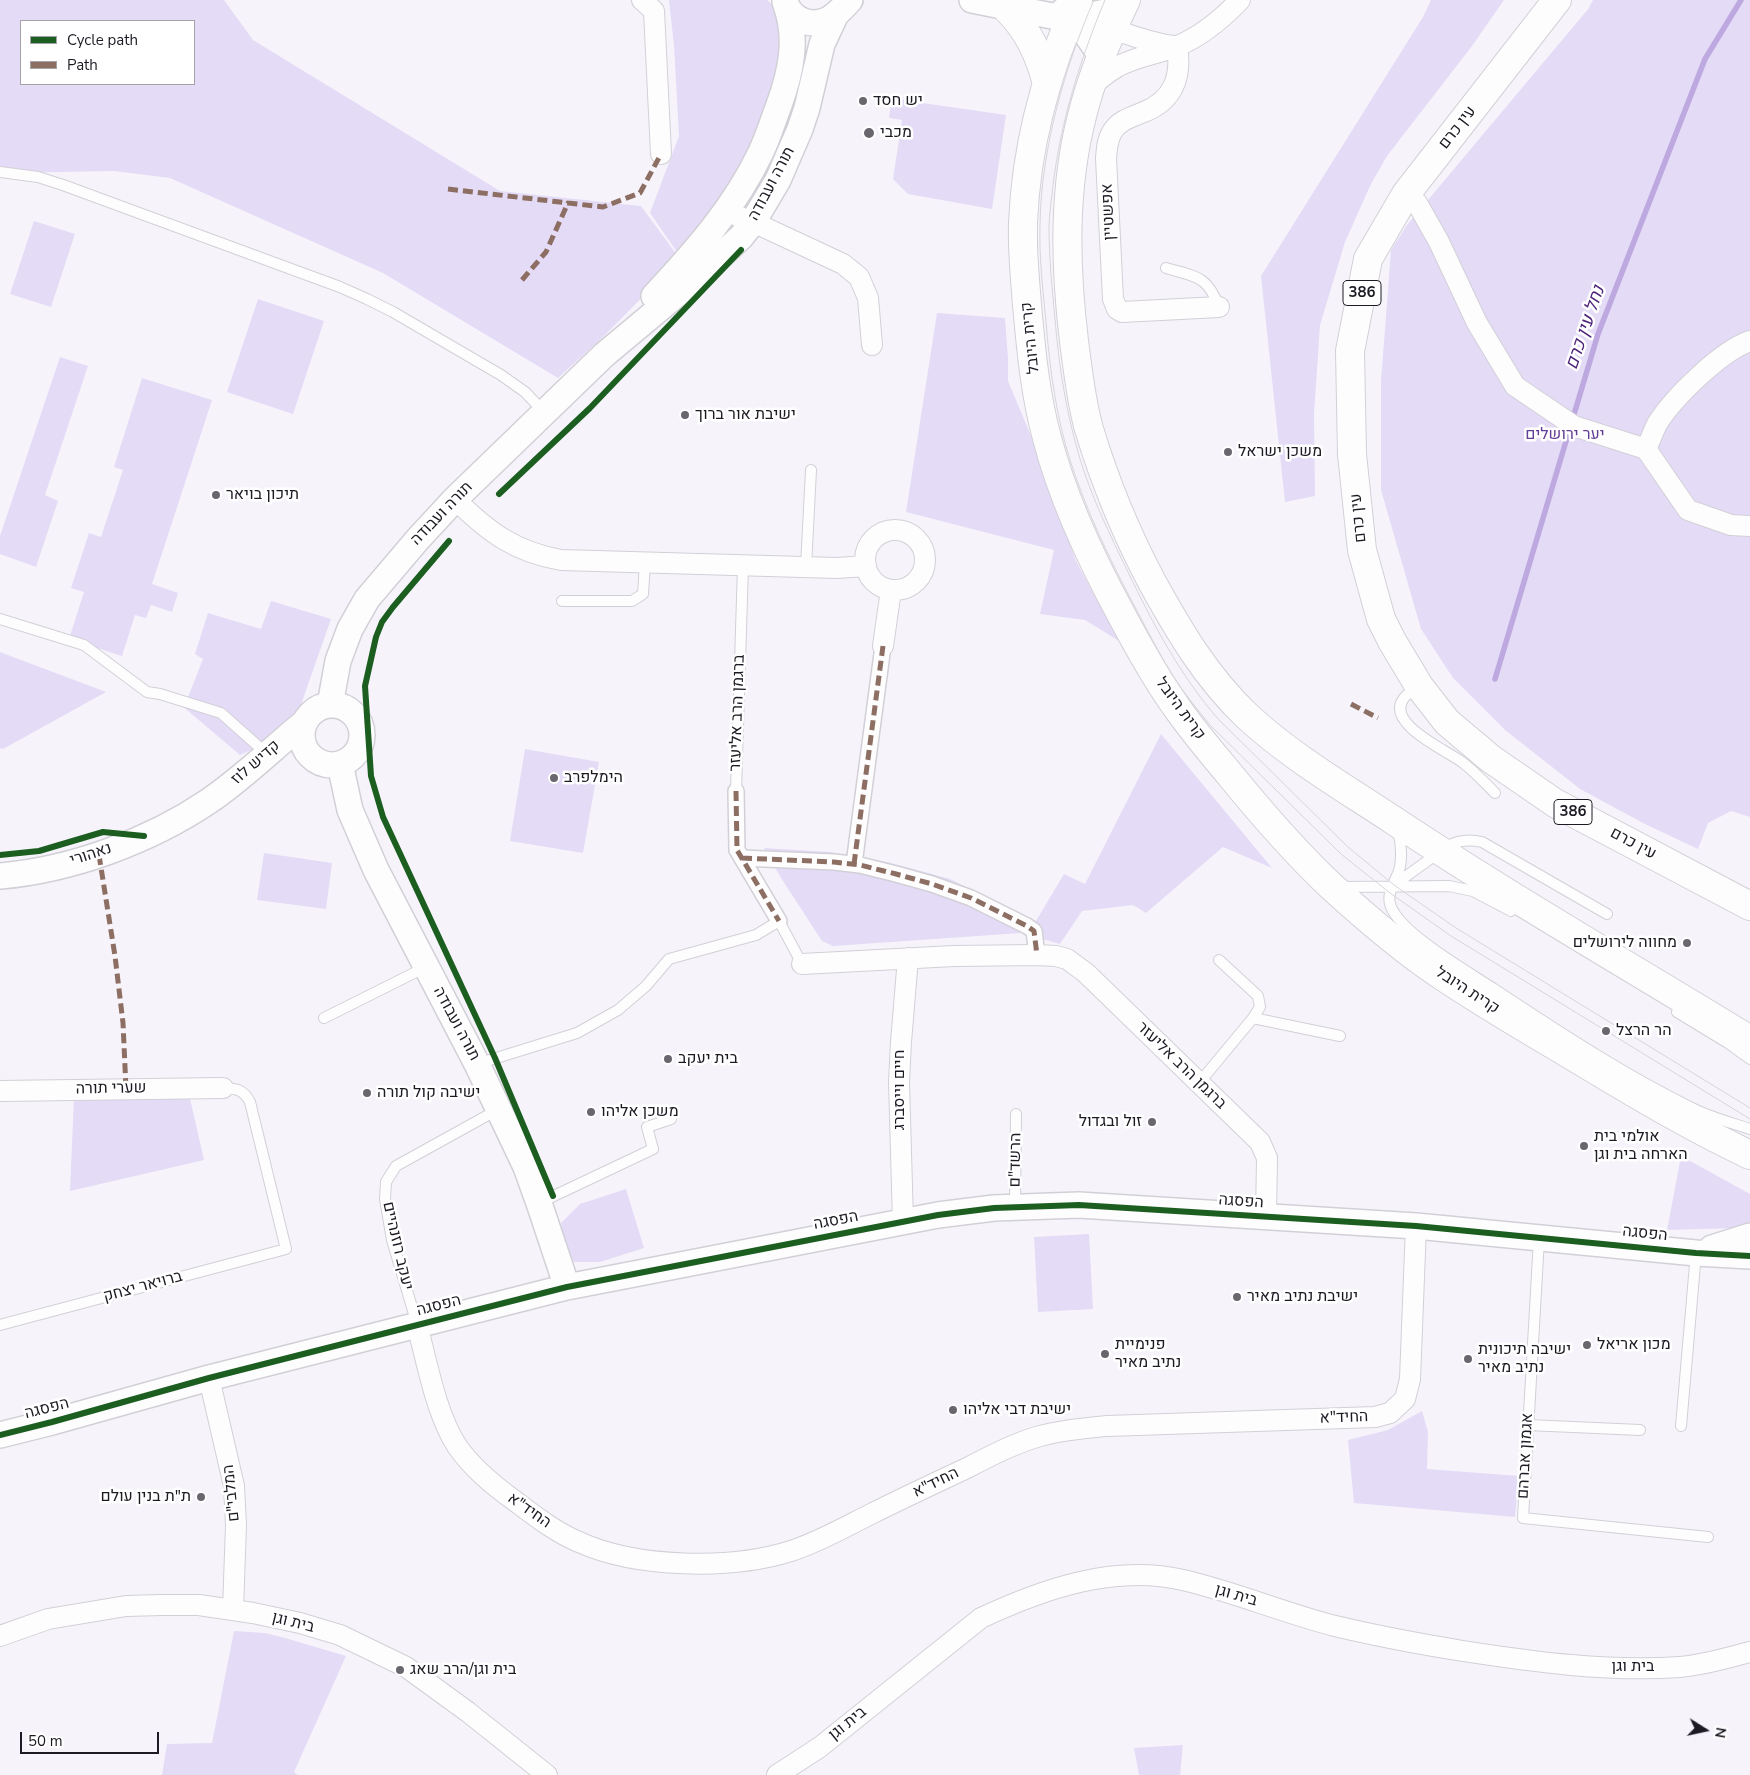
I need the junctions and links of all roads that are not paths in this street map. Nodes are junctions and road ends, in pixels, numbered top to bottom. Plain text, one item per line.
1 (642, 0) edge
2 (972, 0) edge
3 (1046, 0) edge
4 (1240, 0) edge
5 (1557, 0) edge
6 (785, 2) edge
7 (847, 4) edge
8 (1006, 8) junction
9 (1120, 13) edge
10 (1073, 22) edge
11 (1177, 46) junction
12 (1101, 56) junction
13 (1047, 84) junction
14 (1090, 88) junction
15 (661, 154) dead end
16 (0, 172) edge
17 (1406, 194) junction
18 (725, 212) junction
19 (753, 222) junction
20 (1166, 268) dead end
21 (1218, 307) joint
22 (1750, 341) edge
23 (872, 345) dead end
24 (604, 355) junction
25 (544, 413) junction
26 (1646, 449) junction
27 (811, 470) dead end
28 (455, 500) junction
29 (1750, 526) edge
30 (645, 563) junction
31 (743, 566) junction
32 (866, 566) junction
33 (806, 567) junction
34 (891, 590) junction
35 (562, 601) dead end
36 (0, 618) edge
37 (884, 646) joint
38 (1406, 686) junction
39 (330, 705) junction
40 (305, 722) junction
41 (267, 754) junction
42 (314, 759) junction
43 (340, 764) junction
44 (228, 787) junction
45 (736, 791) joint
46 (1495, 793) dead end
47 (1395, 822) junction
48 (1441, 851) junction
49 (742, 858) junction
50 (854, 864) junction
51 (0, 876) edge
52 (1330, 885) junction
53 (1394, 885) junction
54 (1750, 906) edge
55 (1607, 914) dead end
56 (1518, 915) dead end
57 (779, 921) junction
58 (1037, 955) junction
59 (908, 958) junction
60 (1220, 960) dead end
61 (802, 964) joint
62 (426, 967) junction
63 (1668, 1006) dead end
64 (324, 1018) dead end
65 (1253, 1018) junction
66 (1340, 1036) dead end
67 (1750, 1040) edge
68 (1750, 1060) edge
69 (477, 1064) junction
70 (1199, 1083) junction
71 (223, 1088) joint
72 (0, 1091) edge
73 (499, 1110) junction
74 (1016, 1114) dead end
75 (671, 1119) dead end
76 (1750, 1120) edge
77 (1735, 1124) junction
78 (1750, 1129) edge
79 (1750, 1155) edge
80 (539, 1203) junction
81 (1015, 1207) junction
82 (1266, 1217) junction
83 (903, 1222) junction
84 (1416, 1226) junction
85 (1750, 1236) edge
86 (1539, 1237) junction
87 (1696, 1253) junction
88 (1750, 1256) edge
89 (567, 1287) junction
90 (0, 1326) edge
91 (417, 1326) junction
92 (209, 1378) junction
93 (1528, 1425) junction
94 (1681, 1426) dead end
95 (1640, 1430) dead end
96 (0, 1435) edge
97 (1708, 1537) dead end
98 (233, 1610) junction
99 (0, 1636) edge
100 (1750, 1652) edge
101 (547, 1775) edge
102 (777, 1775) edge

1 - 15 street
2 - 8 street
3 - 10 street
4 - 11 street
5 - 17 main road, עין כרם / 386
6 - 7 street
6 - 18 street, תורה ועבודה
7 - 19 street, תורה ועבודה
8 - 10 street
8 - 13 main road
9 - 10 street
9 - 11 street
9 - 12 main road
10 - 12 street
10 - 13 main road, קרית היובל
11 - 14 street
11 - 21 street, אפשטיין
12 - 14 main road
13 - 52 main road, קרית היובל
14 - 47 main road
16 - 25 lane
17 - 26 street
17 - 38 main road, עין כרם / 386
18 - 19 street
18 - 24 street, תורה ועבודה
19 - 23 street
19 - 24 street, תורה ועבודה
20 - 21 lane
22 - 26 street
24 - 25 street, תורה ועבודה
25 - 28 street, תורה ועבודה
26 - 29 street
27 - 33 lane
28 - 30 street
28 - 39 street, תורה ועבודה
30 - 31 street
30 - 35 lane
31 - 33 street
31 - 45 lane, ברגמן הרב אליעזר
32 - 33 street
32 - 34 street
32 - 34 street
34 - 37 street
36 - 41 lane
37 - 50 street
38 - 46 lane
38 - 54 main road, עין כרם / 386
39 - 40 street
39 - 43 street
40 - 41 street, קדיש לוז
40 - 42 street
41 - 44 street, קדיש לוז
42 - 43 street
42 - 44 street, קדיש לוז
43 - 62 street, תורה ועבודה
44 - 51 street, נאהורי
45 - 49 street, ברגמן הרב אליעזר
47 - 48 main road
47 - 53 lane
48 - 53 lane
48 - 55 lane
48 - 67 main road
49 - 50 street
49 - 57 street, ברגמן הרב אליעזר
50 - 58 street
52 - 53 lane
52 - 79 main road, קרית היובל
53 - 56 lane
53 - 77 lane
57 - 61 lane
57 - 69 lane
58 - 59 street, ברגמן הרב אליעזר
58 - 70 street, ברגמן הרב אליעזר
59 - 61 street, ברגמן הרב אליעזר
59 - 83 street, חיים וייסברג
60 - 65 lane
62 - 64 lane
62 - 69 street, תורה ועבודה
63 - 68 lane
65 - 66 lane
65 - 70 lane
69 - 73 street, תורה ועבודה
70 - 82 street, ברגמן הרב אליעזר
71 - 72 street, שערי תורה
71 - 90 lane, ברויאר יצחק
73 - 80 street, תורה ועבודה
73 - 91 lane, יעקב רוזנהיים
74 - 81 lane, הרשד"ם
75 - 80 lane
76 - 77 lane
77 - 78 lane
80 - 89 street, תורה ועבודה
81 - 82 street, הפסגה
81 - 83 street, הפסגה
82 - 84 street, הפסגה
83 - 89 street, הפסגה
84 - 86 street, הפסגה
84 - 91 street, החיד"א
85 - 87 street
86 - 87 street, הפסגה
86 - 93 lane, אגמון אברהם
87 - 88 street, הפסגה
87 - 94 lane
89 - 91 street, הפסגה
91 - 92 street, הפסגה
92 - 96 street, הפסגה
92 - 98 street, המלבי"ם
93 - 95 lane
93 - 97 lane, אגמון אברהם
98 - 99 street, בית וגן
98 - 101 street, בית וגן
100 - 102 street, בית וגן

